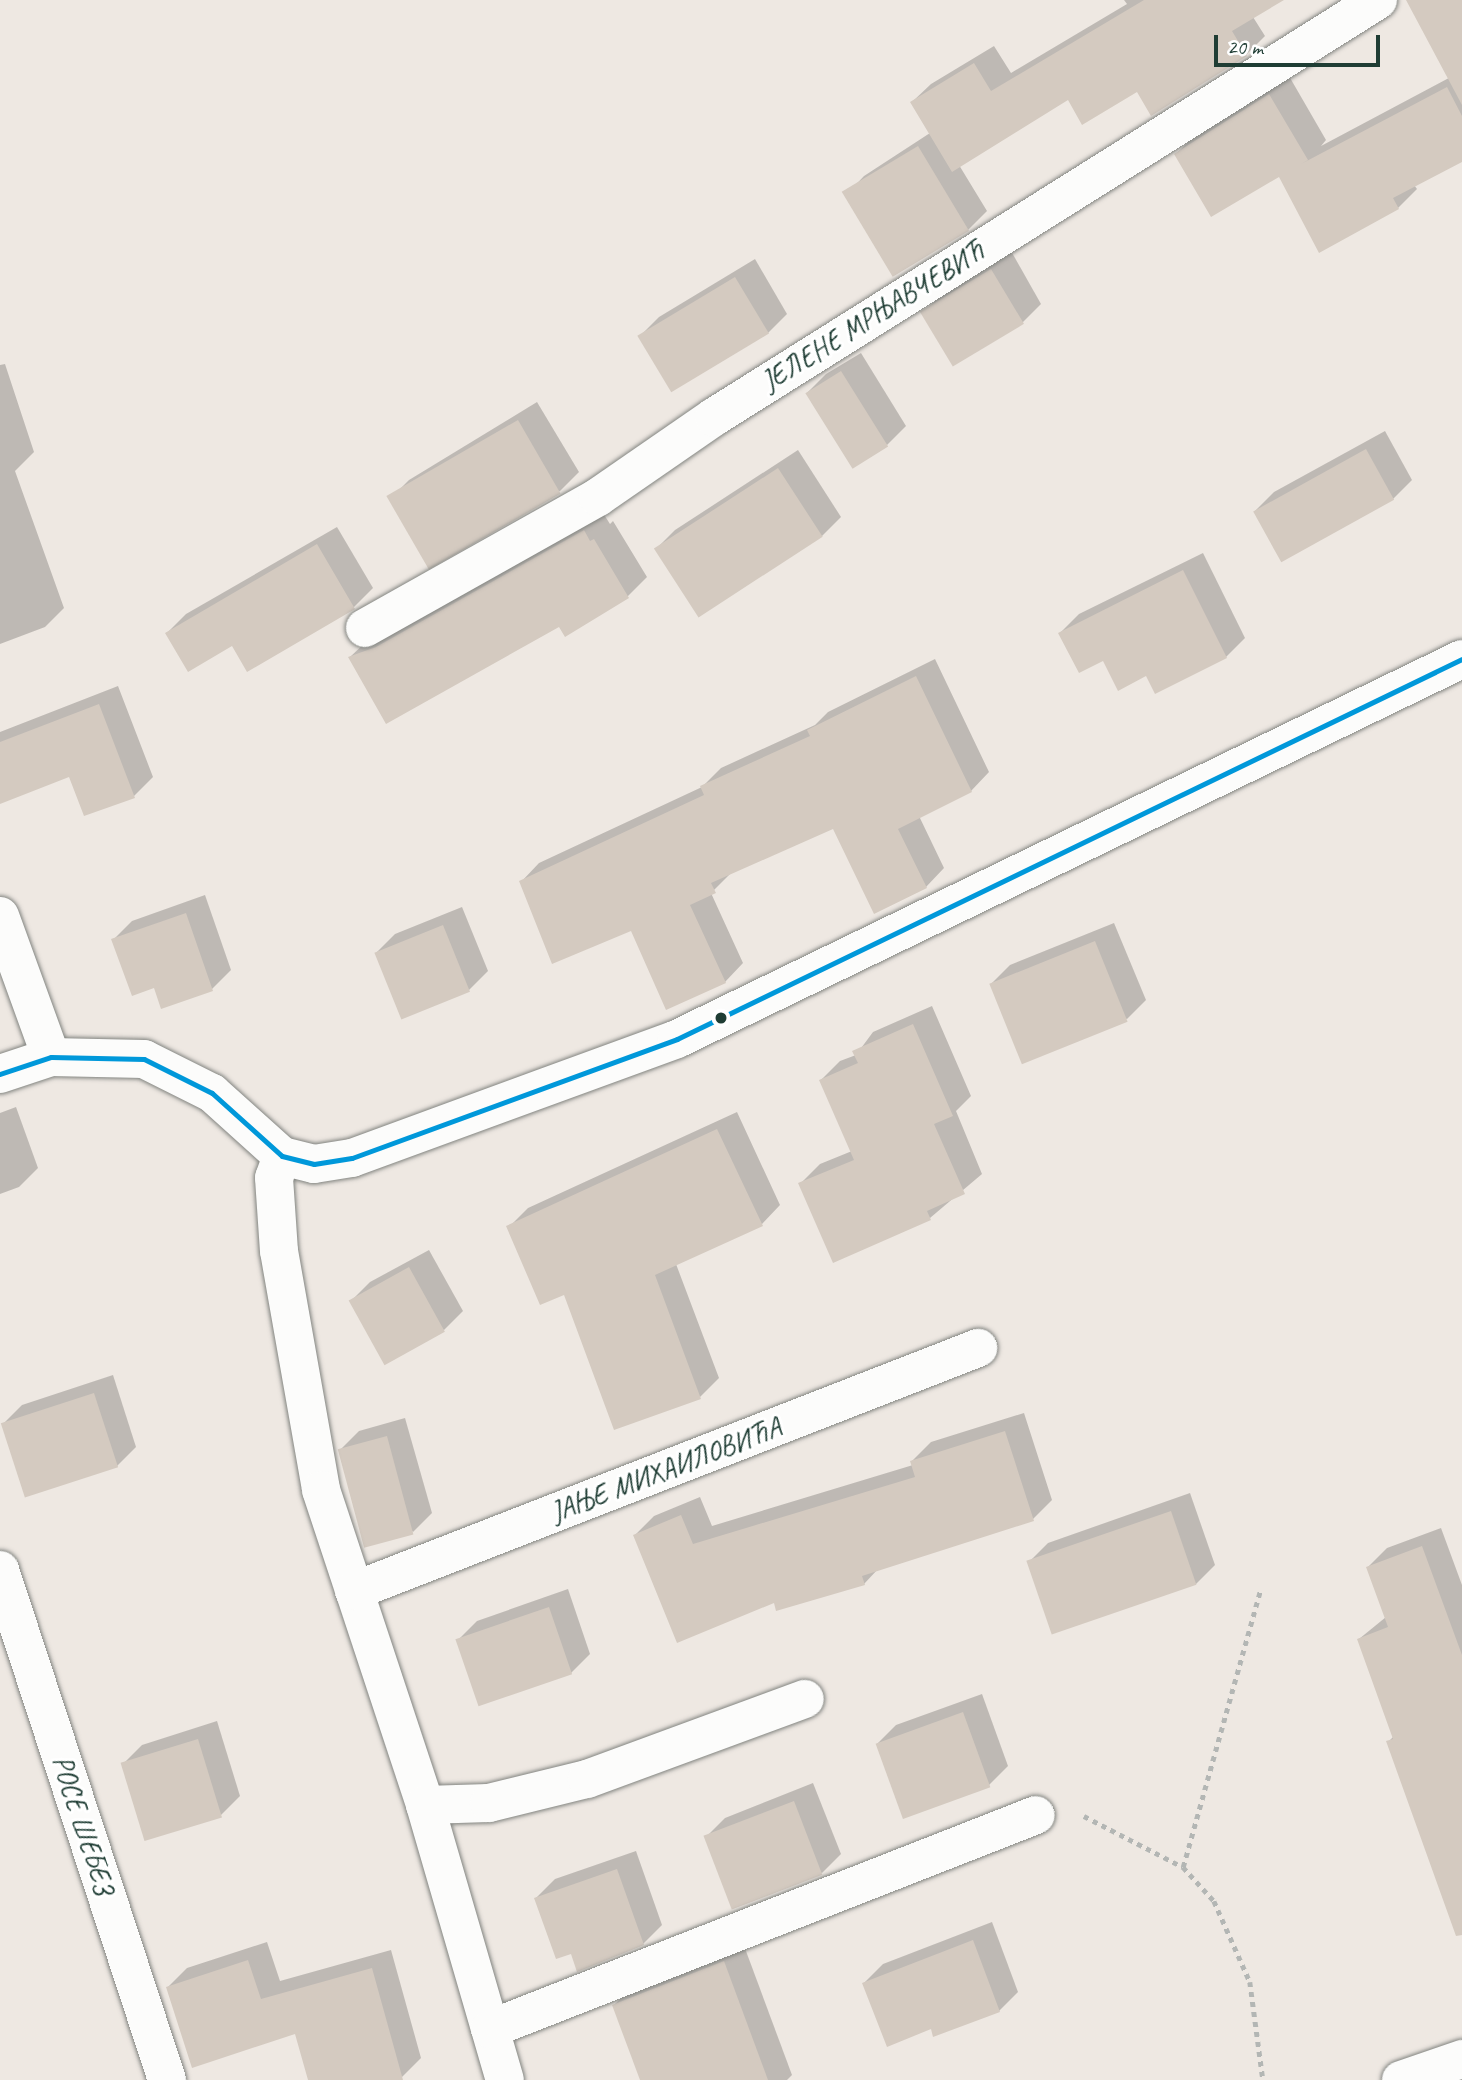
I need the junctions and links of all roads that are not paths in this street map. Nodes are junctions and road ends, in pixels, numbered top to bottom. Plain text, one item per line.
1 (1378, 0) edge
2 (365, 628) dead end
3 (1462, 659) edge
4 (0, 916) edge
5 (51, 1057) junction
6 (0, 1074) edge
7 (282, 1156) junction
8 (978, 1348) dead end
9 (0, 1570) edge
10 (354, 1591) junction
11 (805, 1699) dead end
12 (425, 1805) junction
13 (1036, 1815) road end
14 (490, 2029) junction
15 (1462, 2059) edge
16 (166, 2080) edge
17 (505, 2080) edge
18 (1401, 2080) edge

1 - 2 street, ЈЕЛЕНЕ МРЊАВЧЕВИЋ
3 - 7 street
4 - 5 street
5 - 6 street
5 - 7 street
7 - 10 street
8 - 10 street, ЈАЊЕ МИХАИЛОВИЋА
9 - 16 street, РОСЕ ШЕБЕЗ
10 - 12 street
11 - 12 street
12 - 14 street
13 - 14 street
14 - 17 street
15 - 18 street

